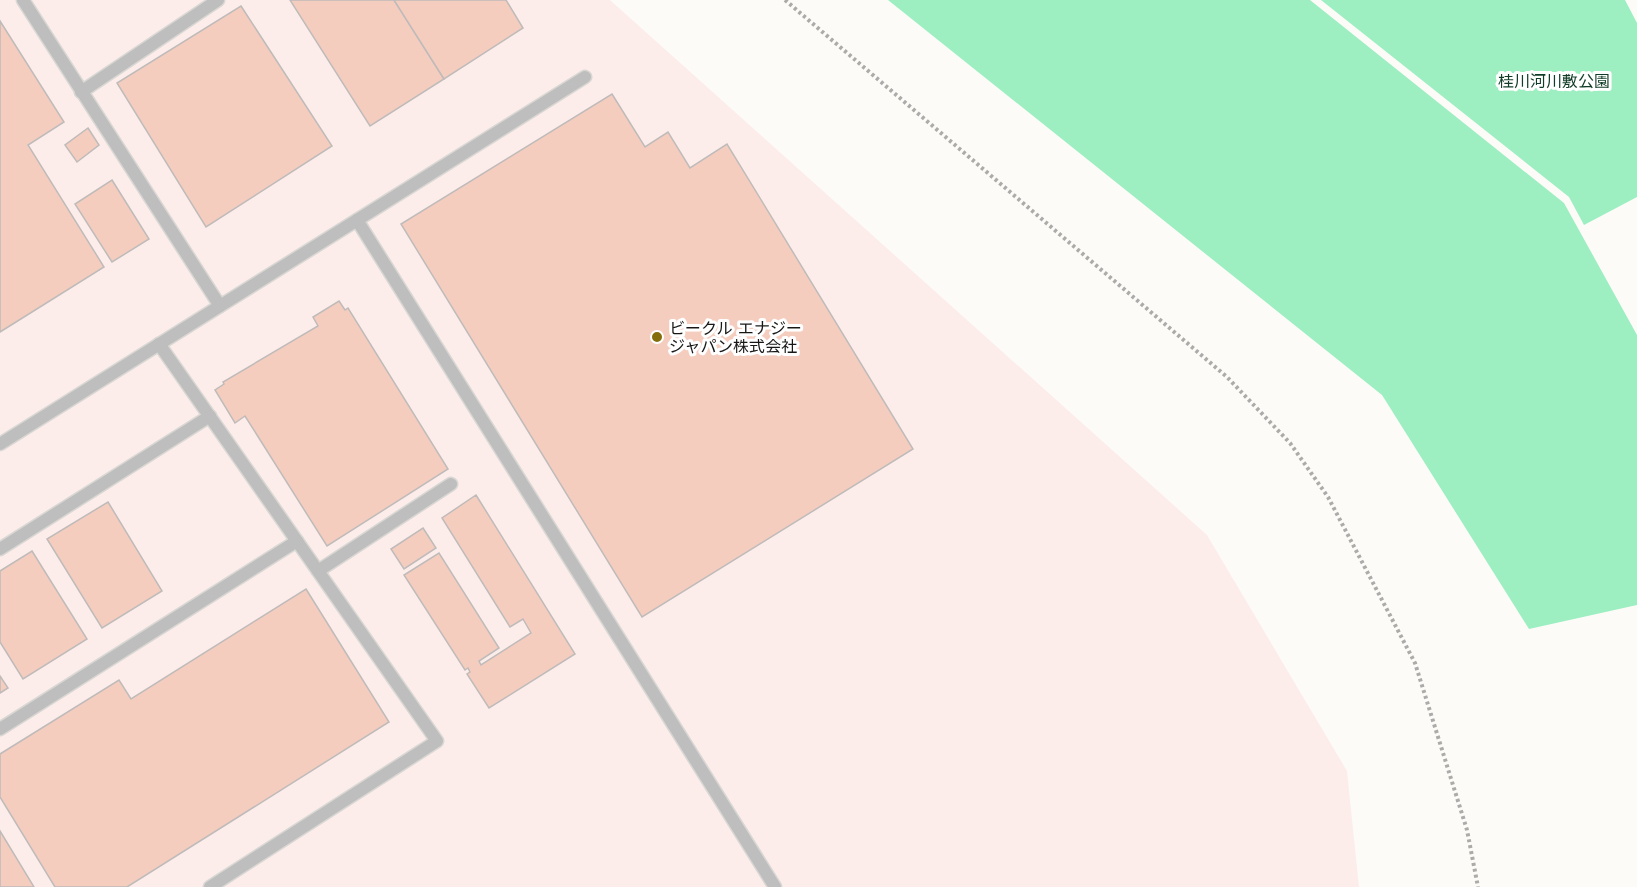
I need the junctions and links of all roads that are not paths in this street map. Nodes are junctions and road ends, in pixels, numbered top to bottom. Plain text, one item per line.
1 (23, 0) edge
2 (218, 0) edge
3 (585, 77) dead end
4 (81, 92) junction
5 (357, 220) junction
6 (220, 306) junction
7 (159, 344) junction
8 (210, 416) junction
9 (0, 444) edge
10 (451, 484) dead end
11 (297, 541) junction
12 (0, 549) edge
13 (318, 572) junction
14 (0, 729) edge
15 (210, 887) edge
16 (775, 887) edge

1 - 4 lane
2 - 4 lane
3 - 5 lane
4 - 6 lane
5 - 6 lane
5 - 16 lane
6 - 7 lane
7 - 8 lane
7 - 9 lane
8 - 11 lane
8 - 12 lane
10 - 13 lane
11 - 13 lane
11 - 14 lane
13 - 15 lane

